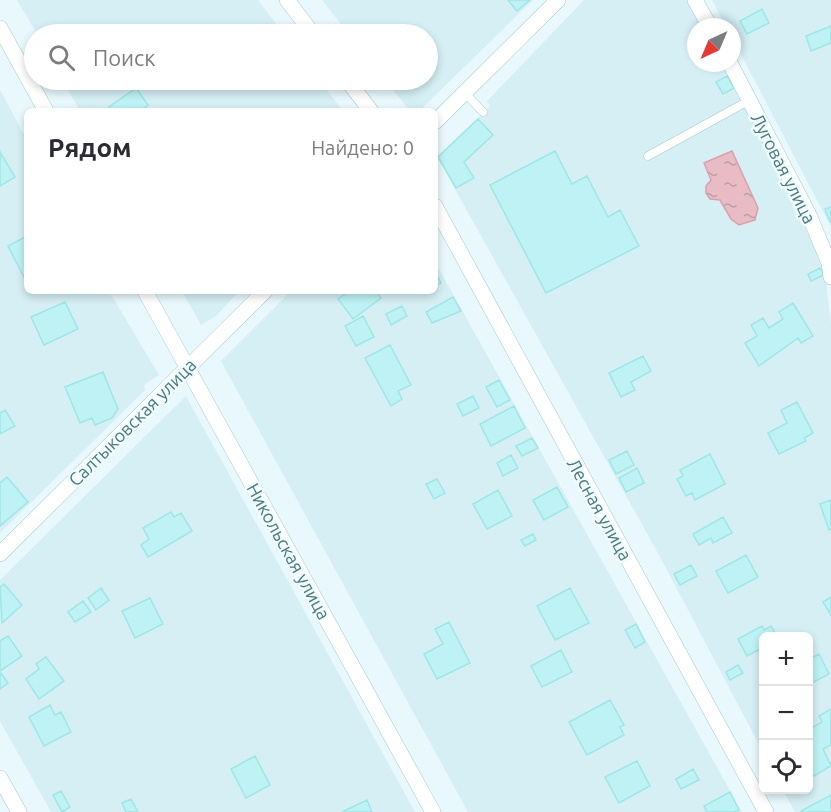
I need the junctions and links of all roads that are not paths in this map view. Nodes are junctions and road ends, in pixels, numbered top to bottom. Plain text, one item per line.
1 (287, 0) edge
2 (558, 0) edge
3 (695, 0) edge
4 (705, 18) edge
5 (305, 24) edge
6 (0, 28) edge
7 (24, 71) edge
8 (735, 72) edge
9 (34, 90) edge
10 (355, 90) edge
11 (465, 93) junction
12 (750, 100) junction
13 (44, 108) edge
14 (369, 108) edge
15 (483, 112) dead end
16 (438, 119) edge
17 (648, 156) dead end
18 (438, 211) edge
19 (831, 277) edge
20 (147, 294) edge
21 (262, 294) edge
22 (188, 368) junction
23 (0, 554) edge
24 (0, 778) edge
25 (19, 812) edge
26 (433, 812) edge
27 (766, 812) edge

1 - 5 street
2 - 11 street
3 - 4 street
6 - 7 street
8 - 12 street, Луговая улица
9 - 13 street
10 - 14 street
11 - 15 lane
11 - 16 street
12 - 17 lane
12 - 19 street, Луговая улица
18 - 27 street, Лесная улица
20 - 22 street, Никольская улица
21 - 22 street, Салтыковская улица
22 - 23 street, Салтыковская улица
22 - 26 street, Никольская улица
24 - 25 street

